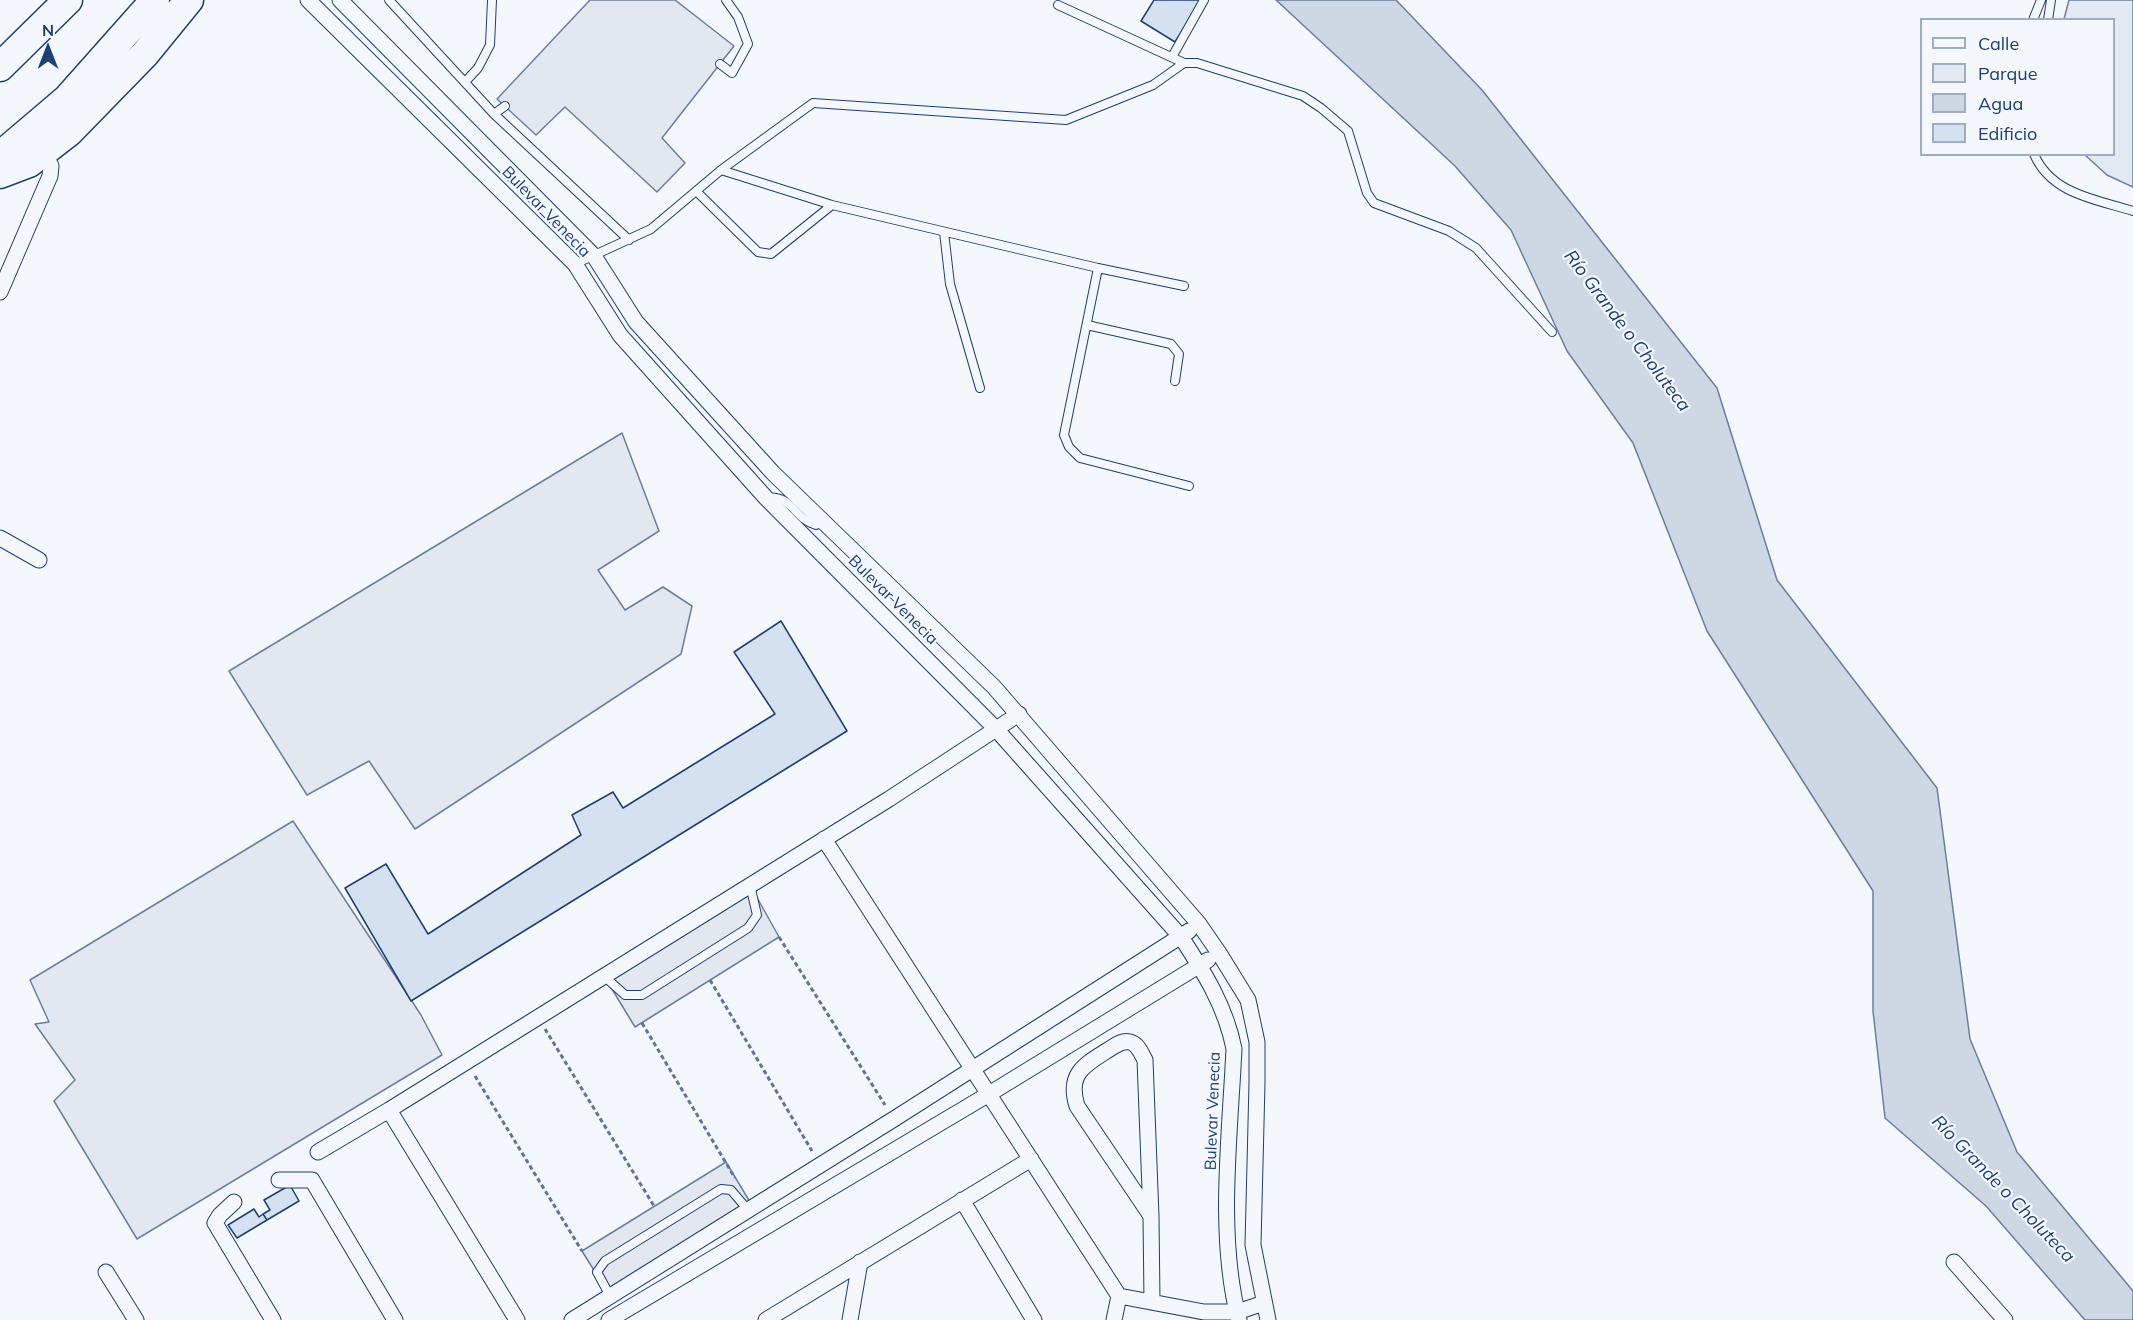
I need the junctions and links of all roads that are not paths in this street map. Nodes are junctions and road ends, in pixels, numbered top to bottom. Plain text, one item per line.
1 (68, 0) edge
2 (155, 0) edge
3 (189, 0) edge
4 (308, 0) edge
5 (340, 0) edge
6 (389, 0) edge
7 (492, 0) edge
8 (726, 0) edge
9 (1204, 0) edge
10 (2041, 0) edge
11 (2051, 0) edge
12 (1058, 5) dead end
13 (2034, 18) edge
14 (2048, 18) edge
15 (1172, 57) junction
16 (1184, 63) junction
17 (720, 64) dead end
18 (0, 66) edge
19 (465, 82) junction
20 (505, 106) dead end
21 (494, 114) junction
22 (44, 152) junction
23 (0, 156) edge
24 (2035, 156) edge
25 (721, 170) junction
26 (0, 174) edge
27 (696, 190) junction
28 (832, 205) junction
29 (2133, 211) edge
30 (944, 232) junction
31 (629, 240) junction
32 (594, 256) junction
33 (574, 264) junction
34 (1098, 268) junction
35 (1184, 286) dead end
36 (0, 292) edge
37 (1087, 325) junction
38 (1552, 332) dead end
39 (1175, 381) dead end
40 (980, 388) dead end
41 (1189, 486) dead end
42 (766, 498) junction
43 (822, 522) junction
44 (0, 538) edge
45 (39, 560) dead end
46 (1019, 714) junction
47 (996, 729) junction
48 (824, 839) junction
49 (750, 885) junction
50 (1199, 924) junction
51 (1181, 937) junction
52 (1219, 953) junction
53 (1199, 965) junction
54 (604, 976) junction
55 (972, 1070) junction
56 (989, 1094) junction
57 (389, 1110) junction
58 (318, 1152) dead end
59 (1031, 1159) junction
60 (279, 1180) dead end
61 (962, 1200) junction
62 (234, 1202) dead end
63 (750, 1209) junction
64 (1151, 1216) junction
65 (860, 1262) junction
66 (1954, 1262) dead end
67 (106, 1272) dead end
68 (610, 1296) junction
69 (1119, 1296) junction
70 (1152, 1302) junction
71 (1263, 1303) junction
72 (1238, 1316) edge
73 (136, 1320) edge
74 (273, 1320) edge
75 (395, 1320) edge
76 (517, 1320) edge
77 (572, 1320) edge
78 (609, 1320) edge
79 (766, 1320) edge
80 (850, 1320) edge
81 (1034, 1320) edge
82 (1114, 1320) edge
83 (1268, 1320) edge
84 (2005, 1320) edge

1 - 18 highway
2 - 23 highway
3 - 22 highway
4 - 33 street, Bulevar Venecia
5 - 32 street, Bulevar Venecia
6 - 19 lane
7 - 19 lane
8 - 17 lane
9 - 15 lane
10 - 13 lane
11 - 14 lane
12 - 15 lane
15 - 16 lane
16 - 25 lane
16 - 38 lane
19 - 21 lane
20 - 21 lane
21 - 31 lane
22 - 26 highway
22 - 36 street
24 - 29 lane
25 - 27 lane
25 - 28 lane
27 - 28 lane
27 - 31 lane
28 - 30 lane
30 - 34 lane
30 - 40 lane
31 - 32 lane
32 - 33 lane
32 - 43 street, Bulevar Venecia
33 - 42 street, Bulevar Venecia
34 - 35 lane
34 - 37 lane
37 - 39 lane
37 - 41 lane
42 - 43 lane
42 - 47 street, Bulevar Venecia
43 - 46 street, Bulevar Venecia
44 - 45 street
46 - 47 street
46 - 50 street, Bulevar Venecia
47 - 48 street
47 - 51 street, Bulevar Venecia
48 - 49 street
48 - 55 street
49 - 54 street
49 - 54 lane
50 - 51 street
50 - 52 street, Bulevar Venecia
51 - 53 street, Bulevar Venecia
51 - 55 street
52 - 53 street
52 - 71 street, Bulevar Venecia
53 - 56 street
53 - 72 street, Bulevar Venecia
54 - 57 street
55 - 56 street
55 - 63 street
56 - 59 street
56 - 78 street
57 - 58 street
57 - 76 street
59 - 61 street
59 - 69 street
60 - 75 street
61 - 65 street
61 - 81 street
62 - 74 street
63 - 68 street
63 - 68 lane
64 - 64 street
64 - 70 street
65 - 79 street
65 - 80 street
66 - 84 street
67 - 73 street
68 - 77 street
69 - 70 street
69 - 82 street
70 - 72 street
71 - 72 street
71 - 83 street, Bulevar Venecia

